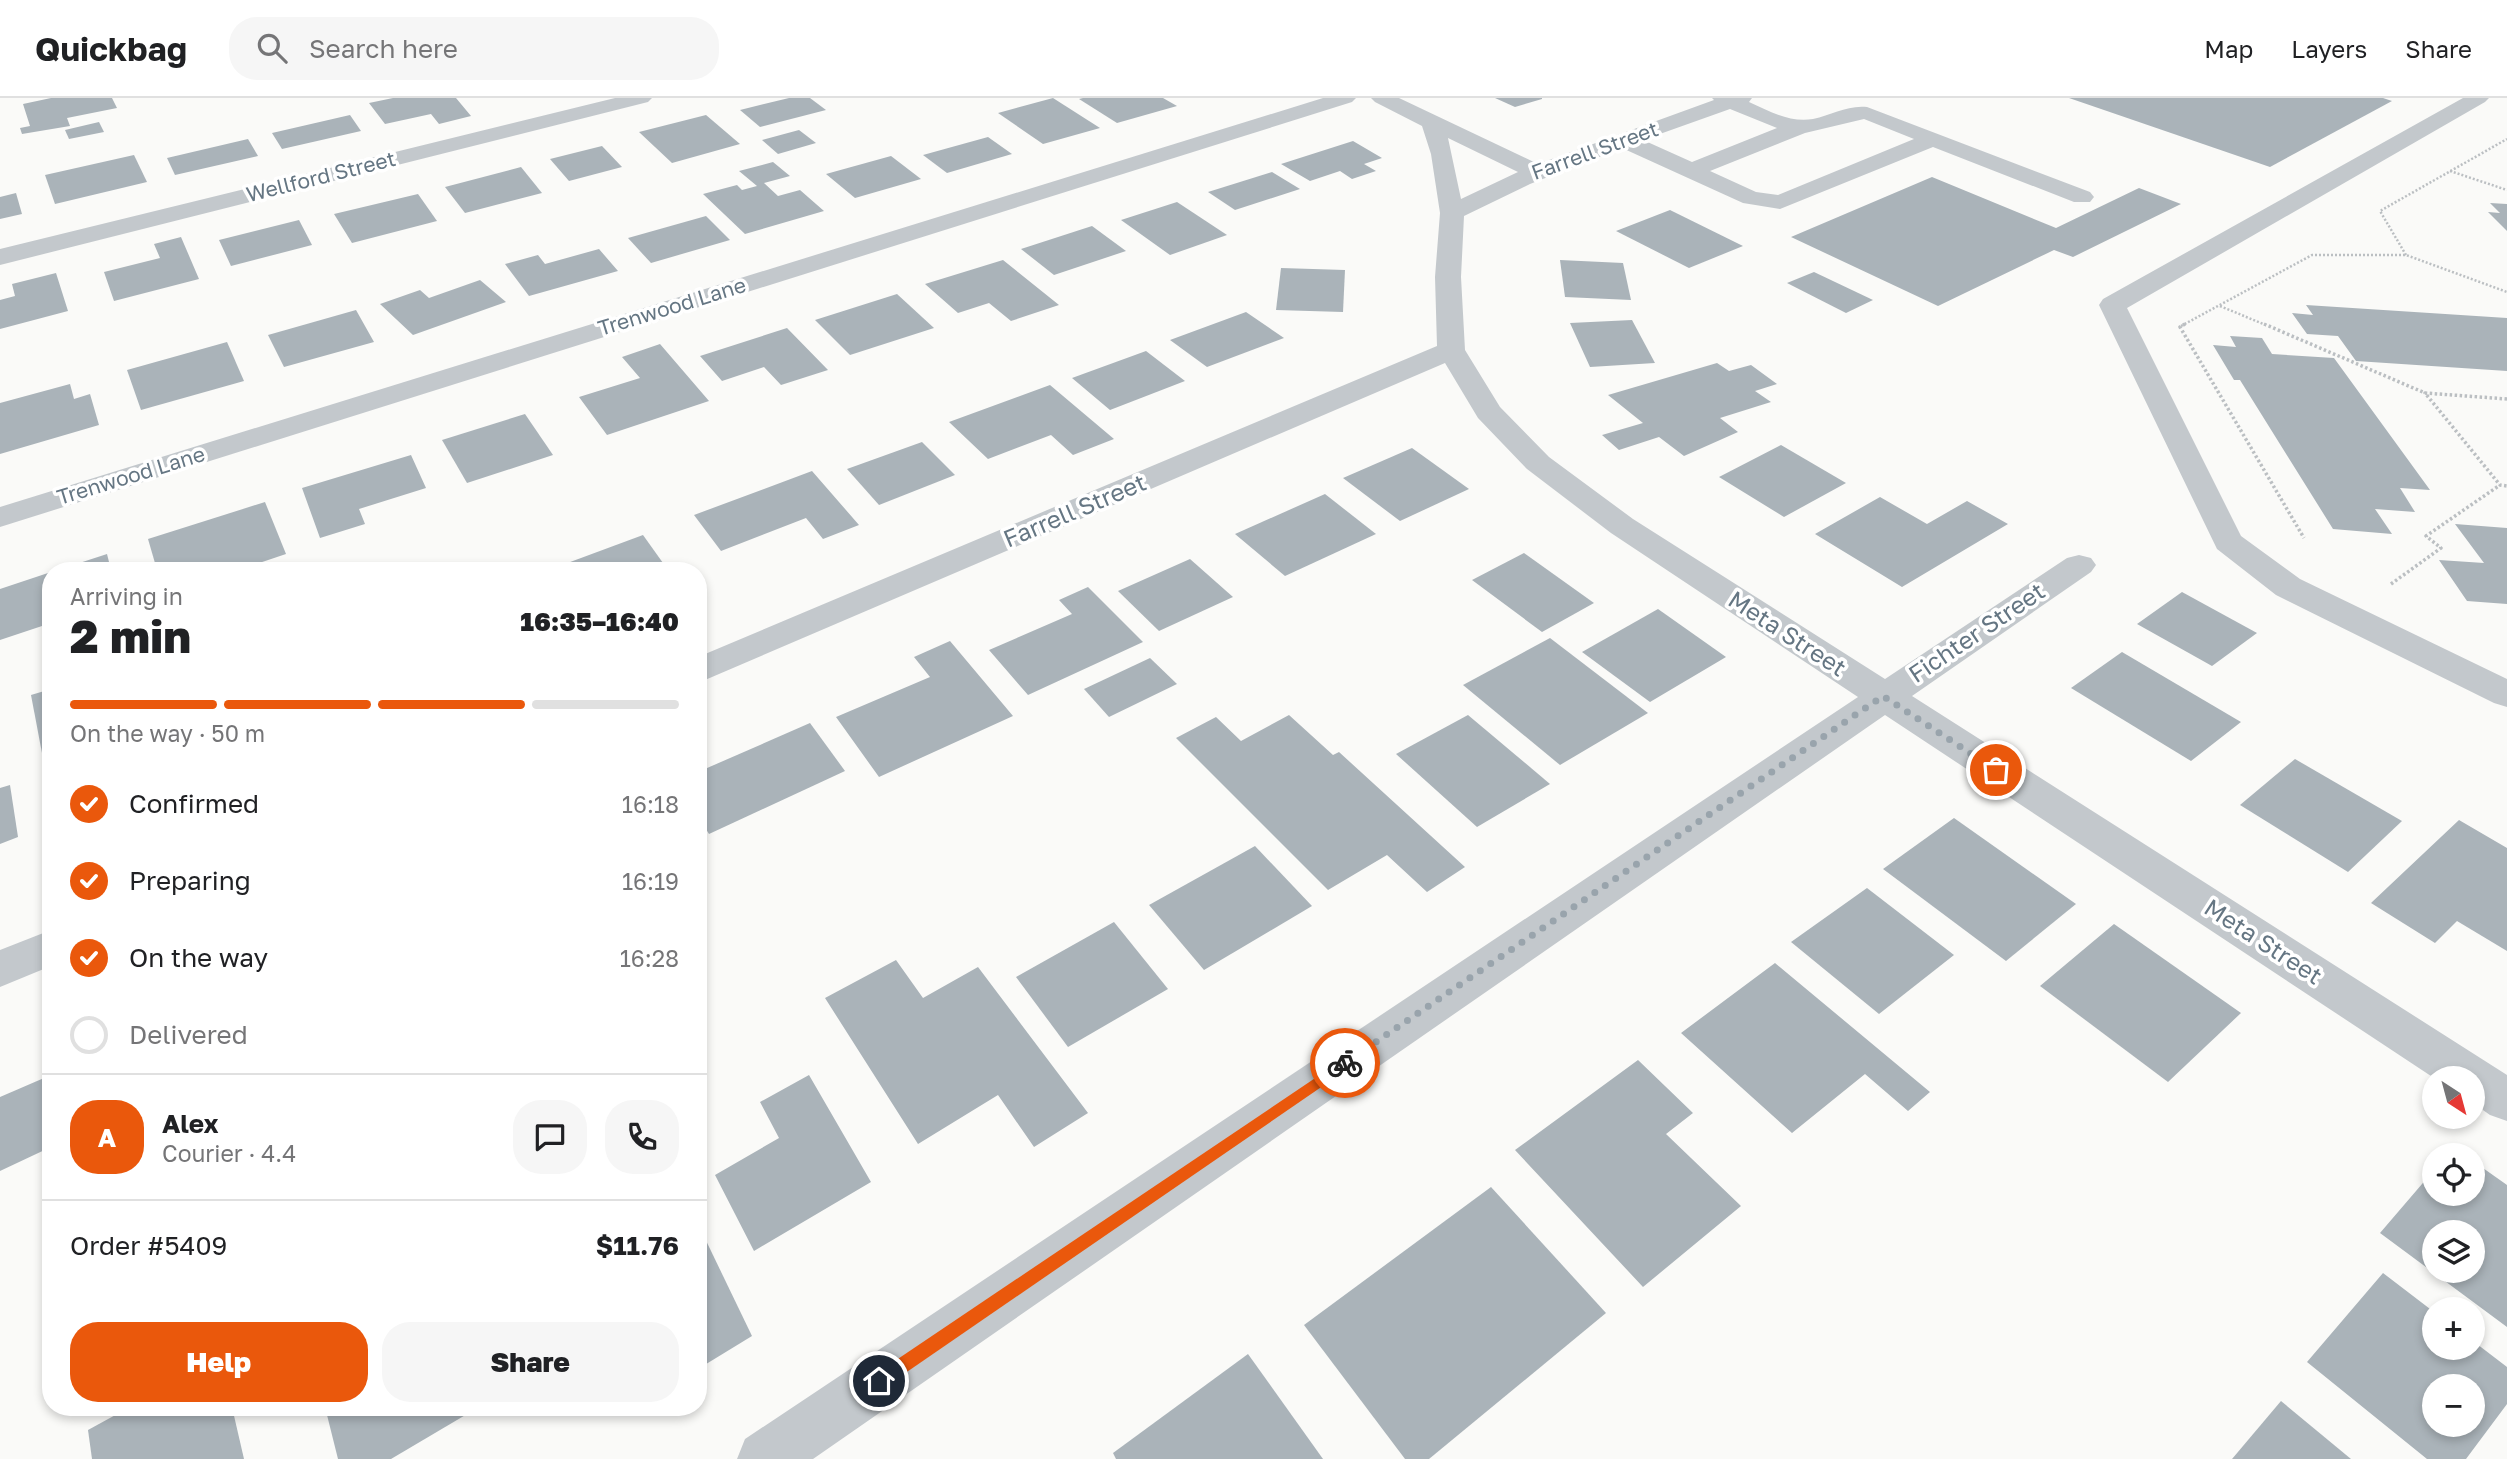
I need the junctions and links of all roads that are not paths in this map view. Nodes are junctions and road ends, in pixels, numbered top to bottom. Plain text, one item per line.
1 (641, 98) edge
2 (1345, 98) edge
3 (1382, 98) edge
4 (2478, 98) edge
5 (1732, 99) edge
6 (1432, 122) junction
7 (1800, 127) junction
8 (1933, 139) junction
9 (1624, 141) junction
10 (1690, 171) junction
11 (1536, 172) junction
12 (2082, 197) dead end
13 (1452, 213) junction
14 (0, 257) edge
15 (1451, 350) junction
16 (0, 517) edge
17 (2079, 565) dead end
18 (707, 667) edge
19 (2507, 694) edge
20 (1883, 696) junction
21 (42, 951) edge
22 (0, 969) edge
23 (2454, 1066) edge
24 (2485, 1086) edge
25 (2507, 1100) edge
26 (765, 1459) edge

1 - 14 street, Wellford Street
2 - 16 street, Trenwood Lane
3 - 6 street
4 - 19 street
5 - 7 street
5 - 9 street, Farrell Street
6 - 11 street
6 - 13 street, Meta Street
7 - 8 street
7 - 10 street
8 - 10 street
8 - 12 street
9 - 10 street
9 - 11 street, Farrell Street
11 - 13 street, Farrell Street
13 - 15 street, Meta Street
15 - 18 street, Farrell Street
15 - 20 street, Meta Street
17 - 20 street, Fichter Street
20 - 23 street, Meta Street
20 - 26 street, Fichter Street
21 - 22 street
24 - 25 street, Meta Street

